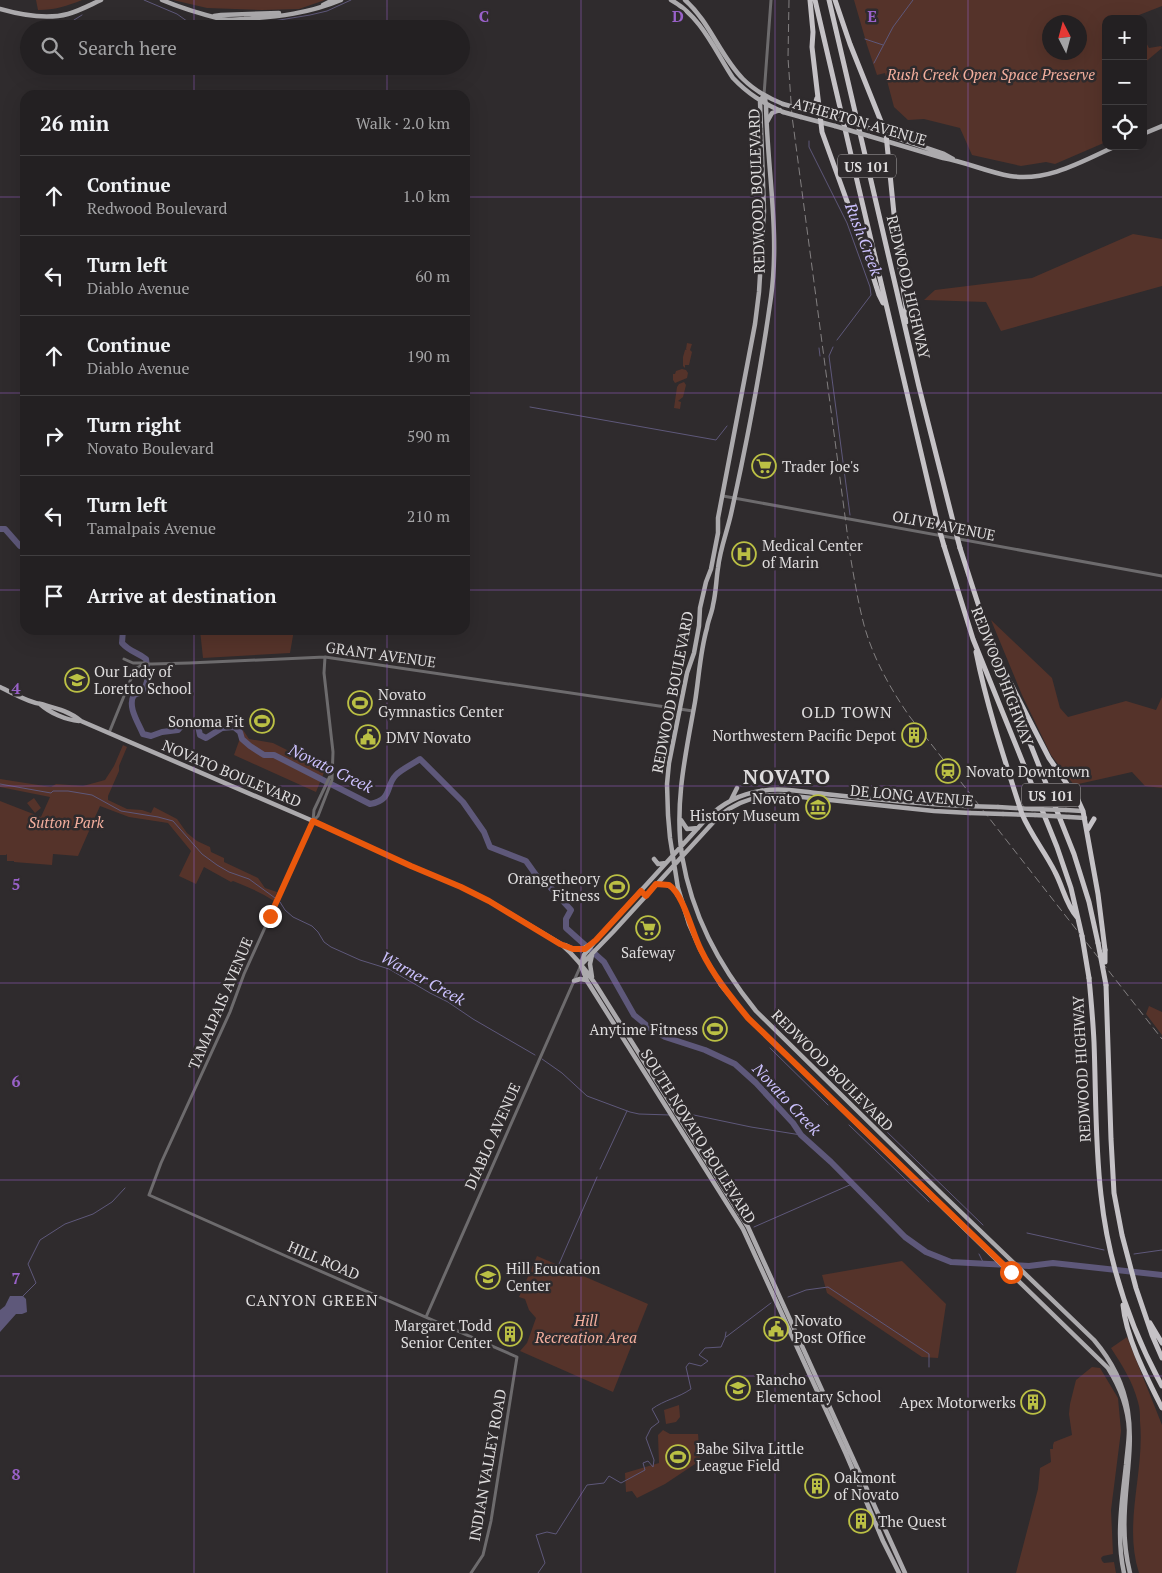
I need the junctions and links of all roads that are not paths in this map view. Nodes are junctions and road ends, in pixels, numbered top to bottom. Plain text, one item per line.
1 (101, 0) edge
2 (162, 0) edge
3 (332, 0) edge
4 (341, 0) edge
5 (671, 0) edge
6 (685, 0) edge
7 (771, 0) edge
8 (810, 0) edge
9 (815, 0) edge
10 (829, 0) edge
11 (835, 0) edge
12 (0, 9) edge
13 (213, 16) junction
14 (818, 95) junction
15 (764, 96) junction
16 (760, 101) junction
17 (766, 104) junction
18 (782, 111) junction
19 (807, 111) junction
20 (820, 114) junction
21 (821, 122) junction
22 (766, 125) junction
23 (1162, 126) edge
24 (1147, 132) edge
25 (886, 134) junction
26 (888, 141) junction
27 (1107, 150) edge
28 (954, 160) junction
29 (886, 308) junction
30 (906, 332) junction
31 (722, 496) junction
32 (734, 498) junction
33 (1162, 576) edge
34 (973, 639) junction
35 (993, 650) junction
36 (325, 657) junction
37 (124, 659) dead end
38 (145, 664) junction
39 (0, 687) edge
40 (681, 710) junction
41 (693, 711) junction
42 (109, 734) junction
43 (330, 780) junction
44 (737, 788) dead end
45 (743, 798) junction
46 (731, 800) junction
47 (934, 805) junction
48 (916, 809) junction
49 (1021, 811) junction
50 (1083, 811) junction
51 (680, 816) junction
52 (1085, 818) junction
53 (1094, 819) dead end
54 (313, 821) junction
55 (699, 828) junction
56 (1088, 832) junction
57 (681, 848) junction
58 (682, 856) junction
59 (672, 857) junction
60 (654, 859) dead end
61 (668, 862) junction
62 (674, 865) junction
63 (656, 884) junction
64 (641, 891) junction
65 (646, 896) junction
66 (682, 902) junction
67 (614, 920) junction
68 (1079, 920) junction
69 (701, 921) junction
70 (690, 924) junction
71 (613, 932) junction
72 (560, 944) junction
73 (595, 944) junction
74 (589, 953) junction
75 (581, 965) junction
76 (574, 981) junction
77 (587, 981) junction
78 (596, 985) junction
79 (1106, 985) junction
80 (671, 1109) junction
81 (676, 1116) junction
82 (149, 1195) joint
83 (1123, 1297) junction
84 (1060, 1308) junction
85 (1054, 1315) junction
86 (426, 1317) junction
87 (1145, 1317) junction
88 (1162, 1344) edge
89 (517, 1357) joint
90 (1162, 1358) edge
91 (1162, 1386) edge
92 (1132, 1404) dead end
93 (1162, 1408) edge
94 (1135, 1447) dead end
95 (1122, 1498) junction
96 (1129, 1498) junction
97 (1122, 1508) junction
98 (1127, 1508) junction
99 (1123, 1554) junction
100 (471, 1573) edge
101 (899, 1573) edge
102 (905, 1573) edge
103 (1124, 1573) edge
104 (1130, 1573) edge

1 - 12 main road
2 - 13 main road
3 - 13 main road
4 - 13 main road
5 - 16 main road, ATHERTON AVENUE
6 - 15 main road, ATHERTON AVENUE
7 - 15 street, REDWOOD BOULEVARD
8 - 14 highway
9 - 29 highway, REDWOOD HIGHWAY / US 101
10 - 30 highway, REDWOOD HIGHWAY / US 101
11 - 25 highway
14 - 19 highway
14 - 20 highway
15 - 16 main road, REDWOOD BOULEVARD
15 - 17 main road, REDWOOD BOULEVARD
15 - 19 main road, ATHERTON AVENUE, bridge
16 - 17 main road, ATHERTON AVENUE
16 - 31 main road, REDWOOD BOULEVARD
17 - 18 main road, ATHERTON AVENUE
17 - 22 main road, REDWOOD BOULEVARD
18 - 21 main road, ATHERTON AVENUE, bridge
18 - 22 main road
19 - 20 main road, ATHERTON AVENUE
20 - 21 highway
20 - 25 main road, ATHERTON AVENUE, bridge
21 - 26 main road, ATHERTON AVENUE, bridge
21 - 29 highway
22 - 32 main road, REDWOOD BOULEVARD
23 - 24 main road
25 - 26 highway
25 - 28 main road, ATHERTON AVENUE
26 - 28 main road, ATHERTON AVENUE
26 - 30 highway
27 - 28 main road, ATHERTON AVENUE
29 - 34 highway, REDWOOD HIGHWAY / US 101, bridge
30 - 35 highway, REDWOOD HIGHWAY / US 101, bridge
31 - 32 street, OLIVE AVENUE
31 - 40 main road, REDWOOD BOULEVARD
32 - 33 street, OLIVE AVENUE
32 - 41 main road, REDWOOD BOULEVARD
34 - 49 highway
34 - 68 highway, REDWOOD HIGHWAY / US 101
35 - 50 highway
35 - 79 highway, REDWOOD HIGHWAY / US 101, bridge
36 - 38 street, GRANT AVENUE
36 - 40 street, GRANT AVENUE
36 - 43 street
37 - 38 street, GRANT AVENUE
38 - 42 street
39 - 42 main road, NOVATO BOULEVARD
40 - 41 street, GRANT AVENUE
40 - 59 main road, REDWOOD BOULEVARD
41 - 51 main road, REDWOOD BOULEVARD
42 - 54 main road, NOVATO BOULEVARD
43 - 54 street
43 - 54 street
44 - 46 main road
45 - 46 main road, DE LONG AVENUE
45 - 47 main road, DE LONG AVENUE
45 - 48 main road, DE LONG AVENUE
45 - 58 main road, DE LONG AVENUE
46 - 55 main road, DE LONG AVENUE
47 - 48 main road
47 - 49 main road, DE LONG AVENUE, bridge
48 - 49 main road, DE LONG AVENUE, bridge
49 - 50 main road, DE LONG AVENUE, bridge
49 - 52 main road, DE LONG AVENUE, bridge
49 - 68 highway
50 - 52 highway
51 - 55 main road
51 - 57 main road, REDWOOD BOULEVARD
52 - 56 highway
53 - 56 highway
54 - 72 main road, NOVATO BOULEVARD
54 - 82 street, TAMALPAIS AVENUE
55 - 57 main road, DE LONG AVENUE
56 - 79 highway, bridge
57 - 58 main road, REDWOOD BOULEVARD
57 - 59 main road, DE LONG AVENUE
58 - 62 main road, DE LONG AVENUE
58 - 69 main road, REDWOOD BOULEVARD
59 - 61 main road, DIABLO AVENUE
59 - 62 main road, REDWOOD BOULEVARD
60 - 61 main road
61 - 64 main road, DIABLO AVENUE
62 - 63 main road, DIABLO AVENUE
62 - 66 main road, REDWOOD BOULEVARD
63 - 65 main road, DIABLO AVENUE
63 - 66 main road
64 - 65 main road
64 - 67 main road, DIABLO AVENUE
65 - 71 main road, DIABLO AVENUE
66 - 70 main road, REDWOOD BOULEVARD
67 - 71 main road
67 - 73 main road, DIABLO AVENUE
68 - 83 highway, REDWOOD HIGHWAY / US 101, bridge
69 - 70 main road
69 - 84 main road, REDWOOD BOULEVARD
70 - 85 main road, REDWOOD BOULEVARD
71 - 73 main road, DIABLO AVENUE
72 - 74 main road
72 - 75 main road, NOVATO BOULEVARD
73 - 74 main road, DIABLO AVENUE
74 - 75 main road, DIABLO AVENUE
74 - 78 main road
75 - 76 street, DIABLO AVENUE
75 - 77 main road, SOUTH NOVATO BOULEVARD
75 - 78 main road, SOUTH NOVATO BOULEVARD
76 - 77 main road
76 - 86 street, DIABLO AVENUE
77 - 80 main road, SOUTH NOVATO BOULEVARD
78 - 80 main road, SOUTH NOVATO BOULEVARD
79 - 87 highway, REDWOOD HIGHWAY / US 101
80 - 81 main road, SOUTH NOVATO BOULEVARD
81 - 101 main road, SOUTH NOVATO BOULEVARD
81 - 102 main road, SOUTH NOVATO BOULEVARD
82 - 86 street, HILL ROAD
83 - 91 highway, REDWOOD HIGHWAY / US 101
83 - 93 highway
84 - 85 main road
84 - 92 main road, REDWOOD BOULEVARD
85 - 95 main road, REDWOOD BOULEVARD
86 - 89 street, HILL ROAD
87 - 88 highway
87 - 90 highway, REDWOOD HIGHWAY / US 101
89 - 100 street, INDIAN VALLEY ROAD
94 - 96 main road, REDWOOD BOULEVARD
95 - 96 main road
95 - 97 main road, REDWOOD BOULEVARD
96 - 98 main road, REDWOOD BOULEVARD
97 - 98 main road
97 - 99 main road, REDWOOD BOULEVARD
98 - 99 main road, REDWOOD BOULEVARD
99 - 103 main road, REDWOOD BOULEVARD
99 - 104 main road, REDWOOD BOULEVARD

